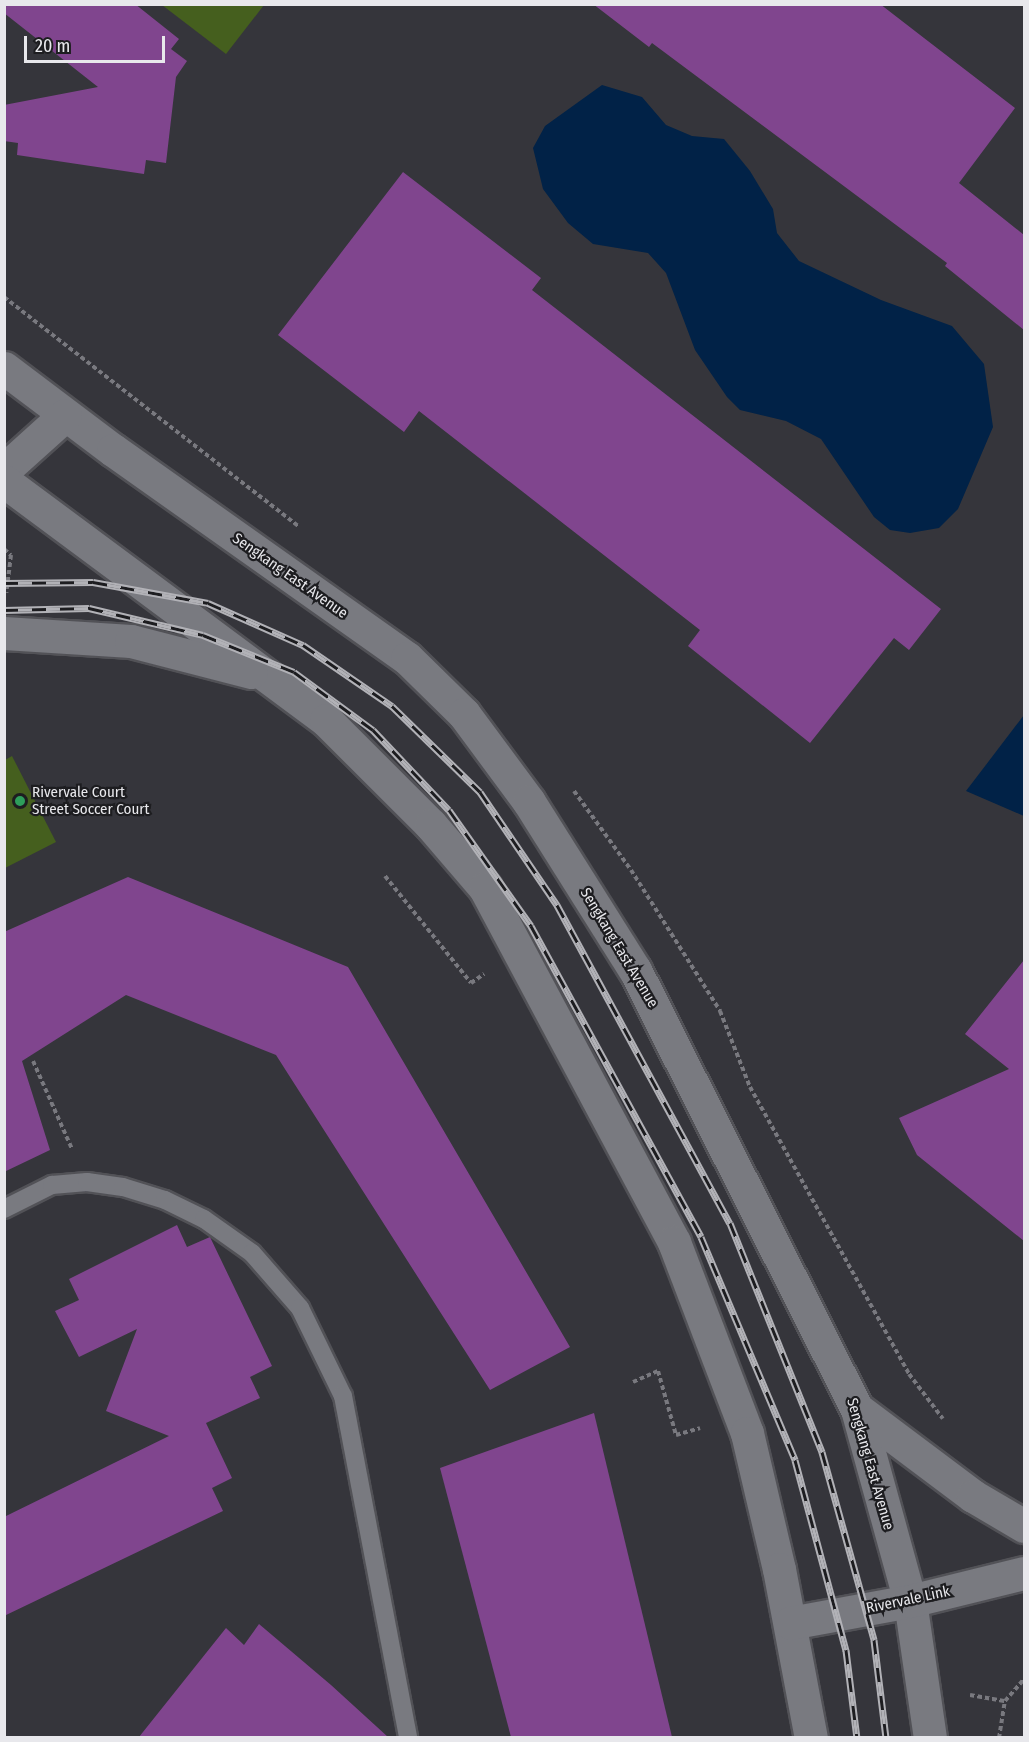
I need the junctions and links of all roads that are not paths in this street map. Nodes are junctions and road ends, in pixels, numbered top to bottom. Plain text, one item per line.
1 (5, 369) edge
2 (64, 415) junction
3 (4, 470) edge
4 (4, 481) edge
5 (4, 633) edge
6 (267, 676) junction
7 (4, 1209) edge
8 (857, 1409) junction
9 (1024, 1526) edge
10 (1024, 1573) edge
11 (910, 1601) junction
12 (790, 1623) junction
13 (408, 1737) edge
14 (811, 1737) edge
15 (930, 1737) edge

1 - 2 main road, Sengkang East Avenue
2 - 3 main road
2 - 8 main road, Sengkang East Avenue
4 - 6 main road
5 - 6 main road
6 - 12 main road
7 - 13 lane
8 - 9 main road
8 - 11 main road, Sengkang East Avenue
10 - 11 main road, Rivervale Link
11 - 12 main road, Rivervale Link
11 - 15 main road, Sengkang East Avenue
12 - 14 main road

